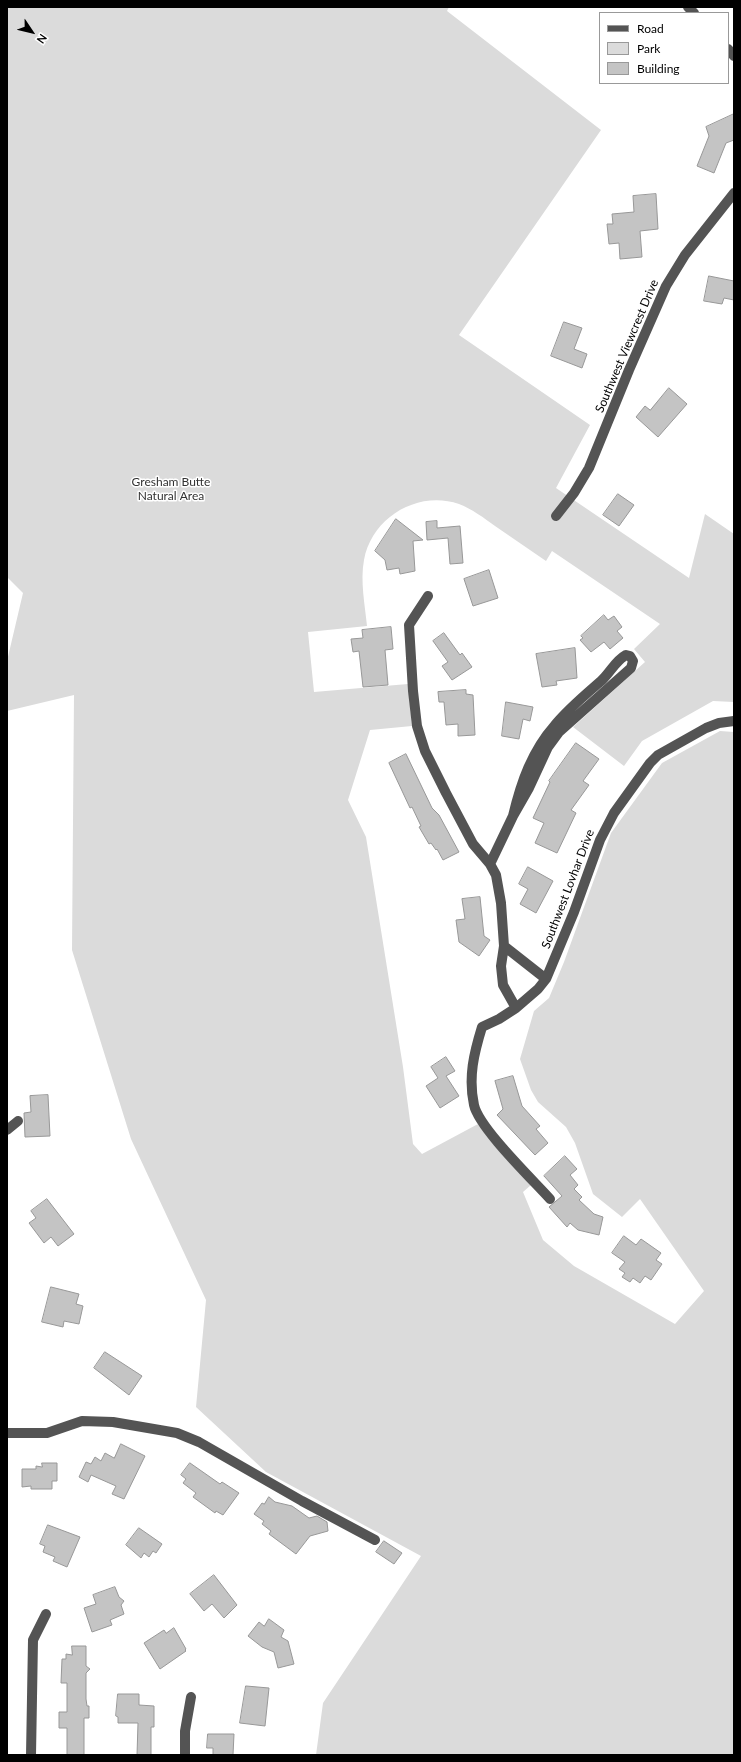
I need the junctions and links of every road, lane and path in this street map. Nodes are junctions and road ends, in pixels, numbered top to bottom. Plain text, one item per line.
1 (734, 193) edge
2 (556, 516) dead end
3 (428, 596) dead end
4 (734, 722) edge
5 (513, 816) junction
6 (490, 864) junction
7 (504, 946) junction
8 (546, 979) junction
9 (516, 1008) junction
10 (18, 1121) dead end
11 (7, 1130) edge
12 (550, 1199) dead end
13 (7, 1433) edge
14 (375, 1540) dead end
15 (46, 1614) dead end
16 (191, 1697) dead end
17 (31, 1755) edge
18 (185, 1755) edge

1 - 2 street, Southwest Viewcrest Drive
3 - 6 street
4 - 8 street, Southwest Lovhar Drive
5 - 5 street
5 - 6 street
6 - 7 street
7 - 8 street
7 - 9 street
8 - 9 street, Southwest Lovhar Drive
9 - 12 street, Southwest Lovhar Drive
10 - 11 street
13 - 14 street
15 - 17 street
16 - 18 street

